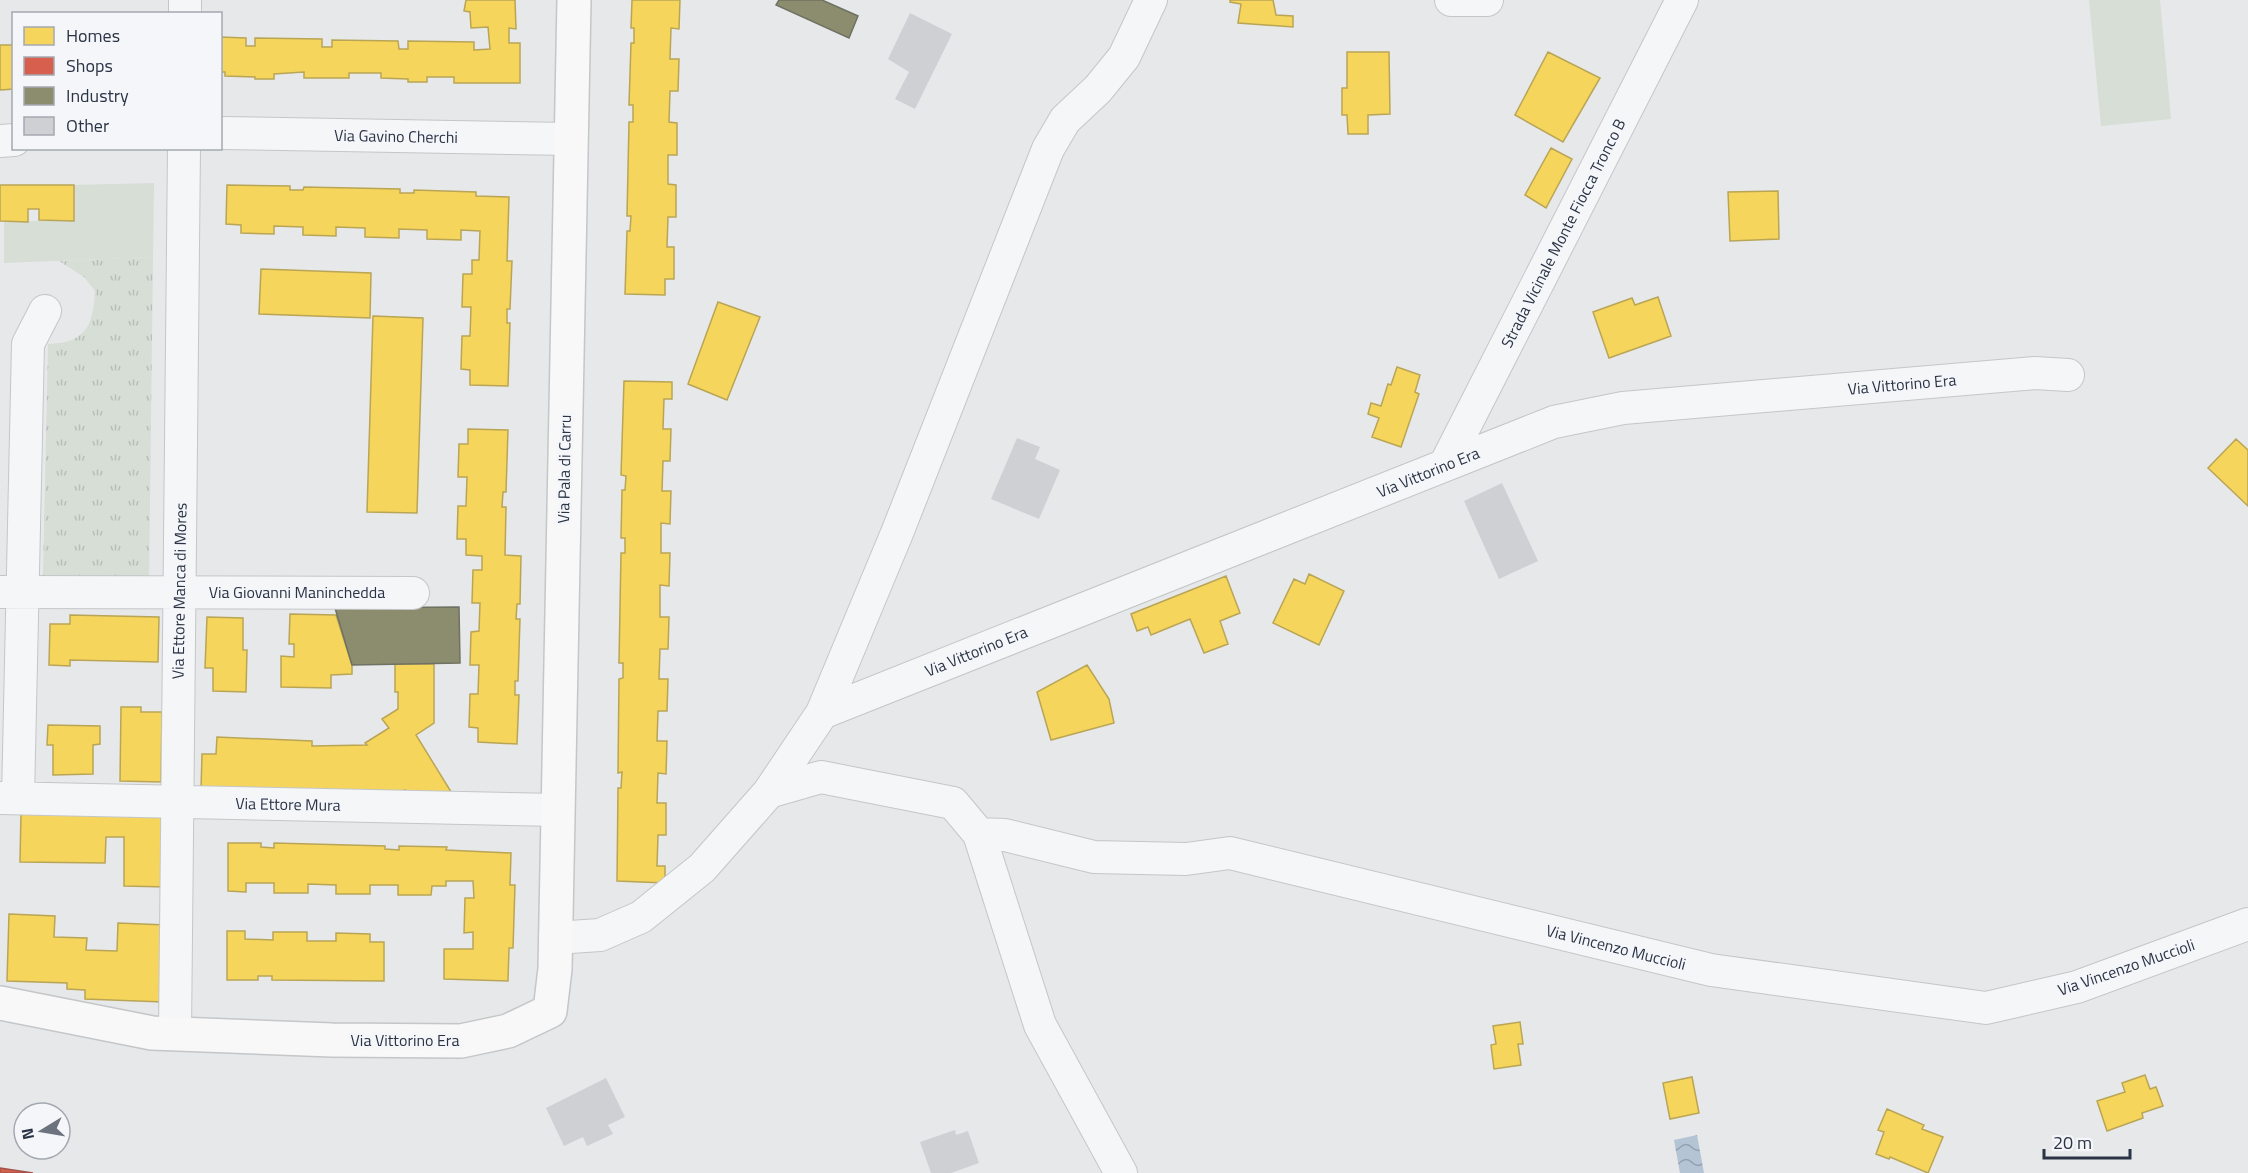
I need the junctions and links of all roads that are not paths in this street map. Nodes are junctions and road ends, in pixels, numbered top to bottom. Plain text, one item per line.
1 (574, 0) edge
2 (1151, 0) edge
3 (1451, 0) edge
4 (1487, 0) edge
5 (1682, 0) edge
6 (222, 134) edge
7 (571, 139) junction
8 (184, 150) edge
9 (45, 311) dead end
10 (2068, 375) dead end
11 (1445, 465) junction
12 (179, 591) junction
13 (11, 592) edge
14 (413, 594) dead end
15 (822, 712) junction
16 (769, 792) junction
17 (9, 798) edge
18 (177, 802) junction
19 (558, 810) junction
20 (979, 834) junction
21 (2248, 924) edge
22 (555, 938) junction
23 (0, 1004) edge
24 (175, 1033) junction
25 (1120, 1173) edge

1 - 7 street, Via Pala di Carru
2 - 15 street
3 - 4 street
5 - 11 street, Strada Vicinale Monte Fiocca Tronco B
6 - 7 street, Via Gavino Cherchi
7 - 19 street, Via Pala di Carru
8 - 12 street, Via Ettore Manca di Mores
9 - 13 street, Via Ettore Mura
10 - 11 street, Via Vittorino Era
11 - 15 street, Via Vittorino Era
12 - 13 street, Via Giovanni Maninchedda
12 - 14 street, Via Giovanni Maninchedda
12 - 18 street, Via Ettore Manca di Mores
13 - 17 street, Via Ettore Mura
15 - 16 street
16 - 20 street
16 - 22 street
17 - 18 street, Via Ettore Mura
18 - 19 street, Via Ettore Mura
18 - 24 street, Via Ettore Manca di Mores
19 - 22 street, Via Pala di Carru
20 - 21 street, Via Vincenzo Muccioli
20 - 25 street
22 - 24 street, Via Vittorino Era
23 - 24 street, Via Vittorino Era

